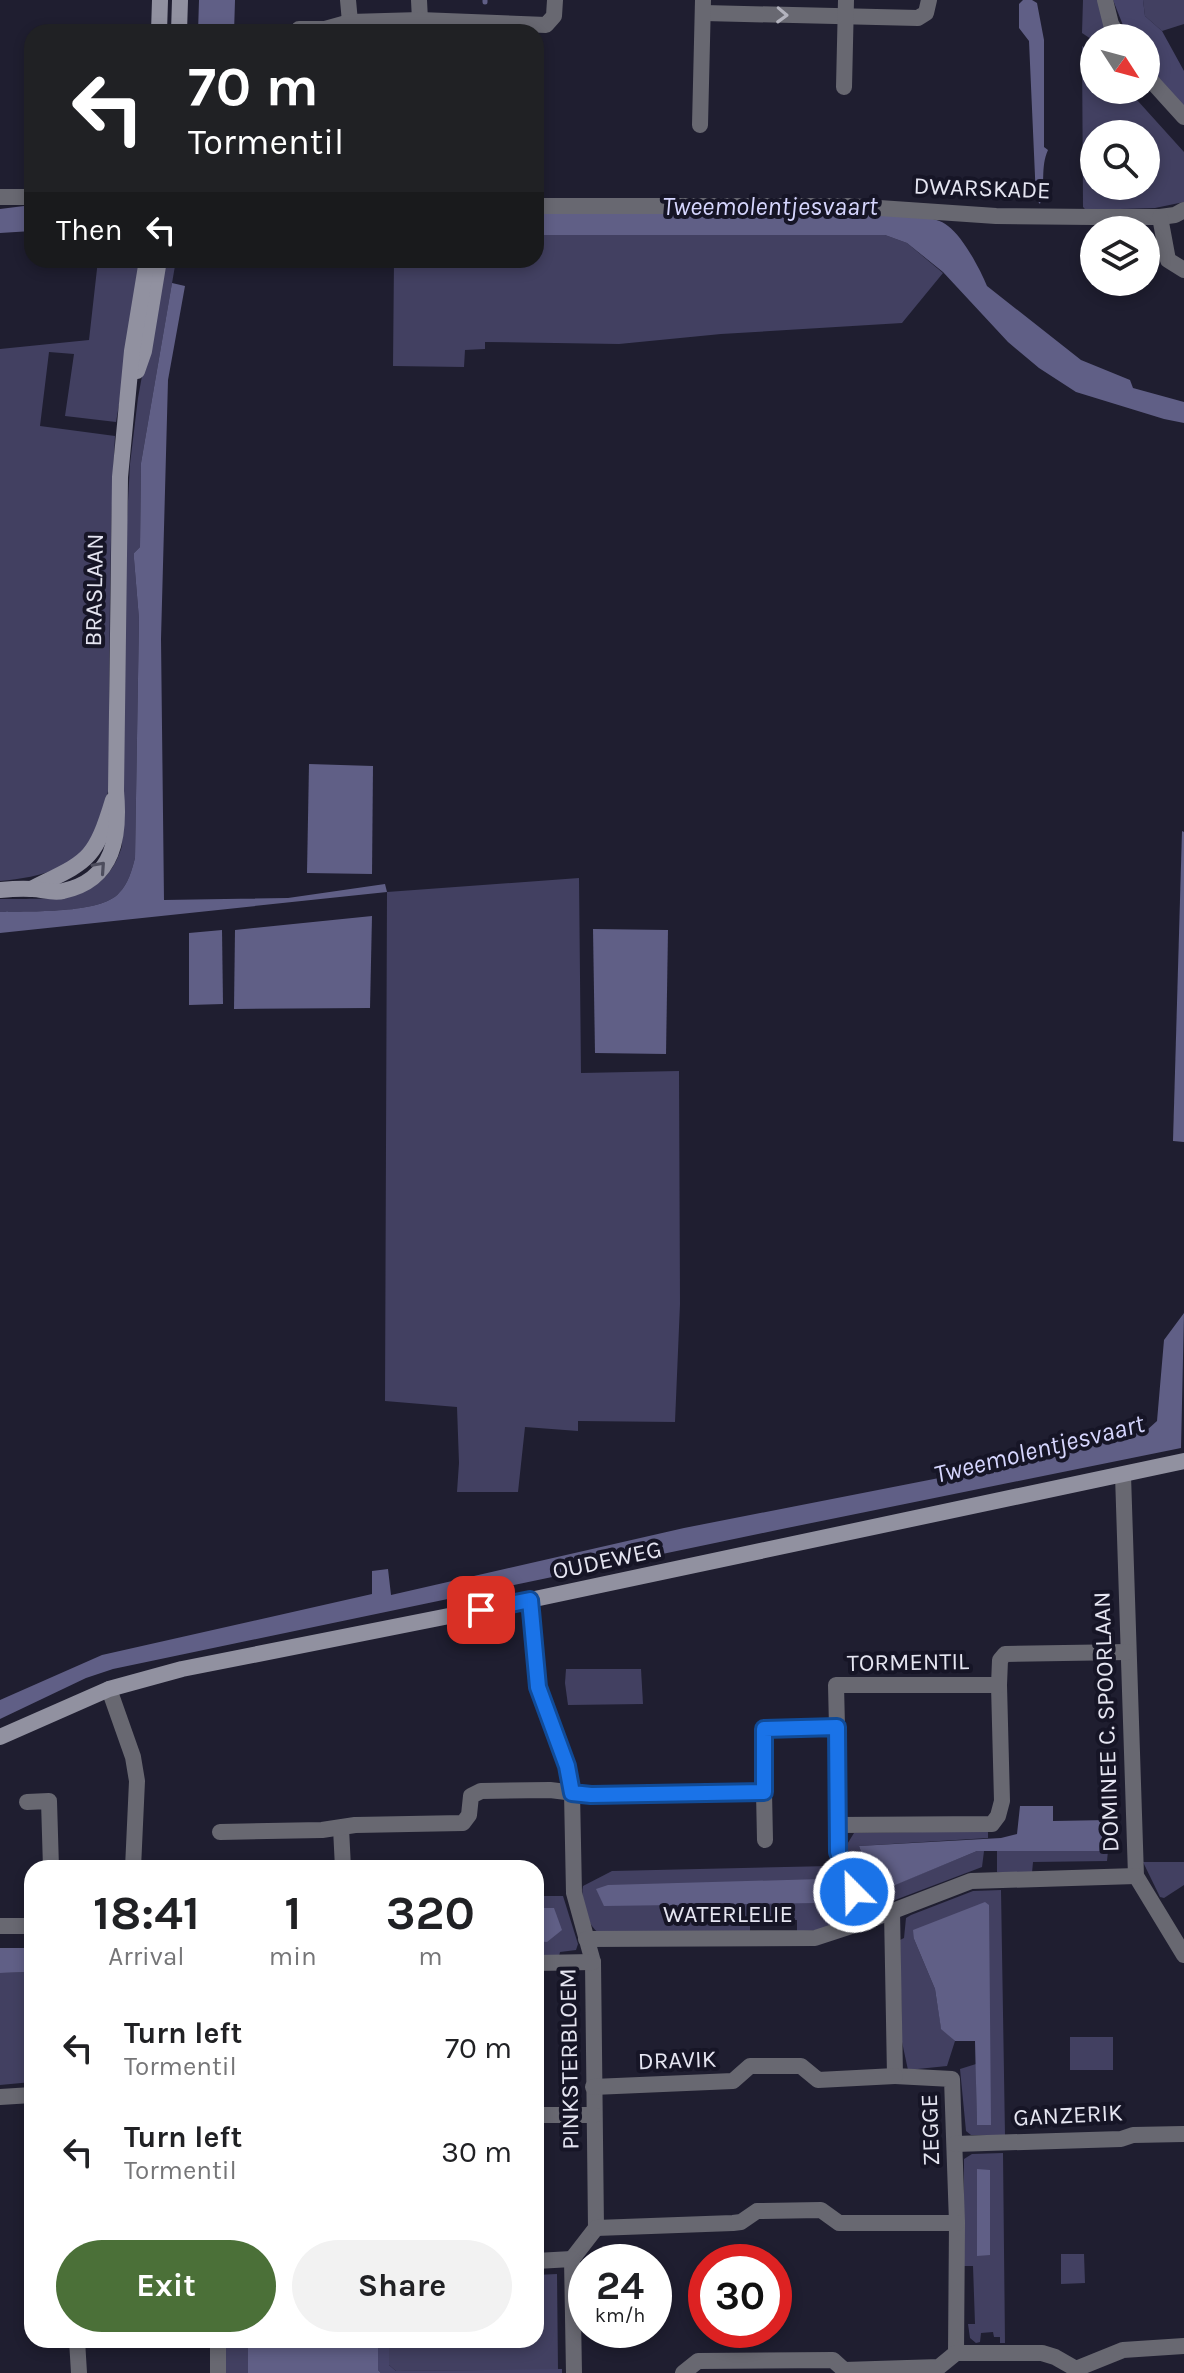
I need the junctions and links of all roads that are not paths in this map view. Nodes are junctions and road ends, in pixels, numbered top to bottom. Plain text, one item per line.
1 (160, 0) edge
2 (180, 0) edge
3 (348, 0) edge
4 (419, 0) edge
5 (555, 0) edge
6 (929, 0) edge
7 (1105, 0) edge
8 (703, 6) edge
9 (845, 8) edge
10 (350, 22) junction
11 (159, 24) edge
12 (179, 24) edge
13 (343, 24) edge
14 (424, 24) edge
15 (1111, 24) edge
16 (544, 25) edge
17 (844, 87) dead end
18 (1160, 90) edge
19 (1184, 117) edge
20 (700, 125) dead end
21 (0, 197) edge
22 (24, 197) edge
23 (544, 206) edge
24 (1184, 210) edge
25 (1080, 217) edge
26 (1160, 217) joint
27 (146, 268) edge
28 (158, 268) edge
29 (1184, 270) edge
30 (130, 391) junction
31 (0, 890) edge
32 (1184, 1461) edge
33 (1123, 1475) junction
34 (530, 1600) junction
35 (1128, 1652) junction
36 (999, 1685) junction
37 (109, 1689) junction
38 (837, 1727) junction
39 (0, 1737) edge
40 (764, 1792) junction
41 (572, 1793) junction
42 (27, 1802) dead end
43 (837, 1825) junction
44 (341, 1828) junction
45 (220, 1832) dead end
46 (765, 1840) dead end
47 (51, 1860) edge
48 (133, 1860) edge
49 (343, 1860) edge
50 (1136, 1876) junction
51 (892, 1911) junction
52 (867, 1921) junction
53 (0, 1926) edge
54 (24, 1926) edge
55 (586, 1939) junction
56 (1184, 1955) edge
57 (593, 1962) junction
58 (544, 1963) edge
59 (895, 2076) junction
60 (593, 2087) junction
61 (24, 2096) edge
62 (0, 2097) edge
63 (544, 2115) edge
64 (594, 2115) junction
65 (1184, 2134) edge
66 (955, 2144) junction
67 (957, 2223) junction
68 (596, 2228) junction
69 (584, 2244) edge
70 (568, 2259) edge
71 (544, 2261) edge
72 (1184, 2346) edge
73 (77, 2348) edge
74 (218, 2348) edge
75 (574, 2348) edge
76 (956, 2353) junction
77 (844, 2371) edge
78 (1076, 2371) edge
79 (79, 2373) edge
80 (218, 2373) edge
81 (574, 2373) edge
82 (683, 2373) edge

1 - 11 street
2 - 12 street
3 - 10 street
4 - 14 street
5 - 16 street
6 - 9 street
7 - 15 street
8 -> 9 street
8 - 20 street
9 - 17 street
10 - 13 street
10 - 14 street
18 - 19 street
21 - 22 street
23 - 25 street, DWARSKADE
24 - 26 street, DWARSKADE
26 - 29 street
27 - 30 street, BRASLAAN
28 - 30 street, BRASLAAN
30 - 31 street, BRASLAAN
32 - 33 street, OUDEWEG
33 - 34 street, OUDEWEG
33 - 35 street, DOMINEE C. SPOORLAAN
34 - 37 street, OUDEWEG
34 - 41 street, PINKSTERBLOEM
35 - 36 street, TORMENTIL
35 - 50 street, DOMINEE C. SPOORLAAN
36 - 38 street, TORMENTIL
36 - 43 street
37 - 39 street, OUDEWEG
37 - 48 street
38 - 40 street
38 - 43 street
40 - 41 street
40 - 46 street
41 - 44 street
41 - 55 street, PINKSTERBLOEM
42 - 47 street
43 - 52 street
44 - 45 street
44 - 49 street
50 - 51 street
50 - 56 street, DOMINEE C. SPOORLAAN
51 - 52 street, WATERLELIE
51 - 59 street, ZEGGE
52 - 55 street, WATERLELIE
53 - 54 street
55 - 57 street, PINKSTERBLOEM
57 - 58 street
57 - 60 street, PINKSTERBLOEM
59 - 60 street, DRAVIK
59 - 66 street, ZEGGE
60 - 64 street, PINKSTERBLOEM
61 - 62 street
63 - 64 street
64 - 68 street, PINKSTERBLOEM
65 - 66 street, GANZERIK
66 - 67 street, ZEGGE
67 - 68 street
67 - 76 street, ZEGGE
68 - 69 street
70 - 71 street
72 - 78 street
73 - 79 street
74 - 80 street
75 - 81 street
76 - 77 street
76 - 78 street
77 - 82 street

